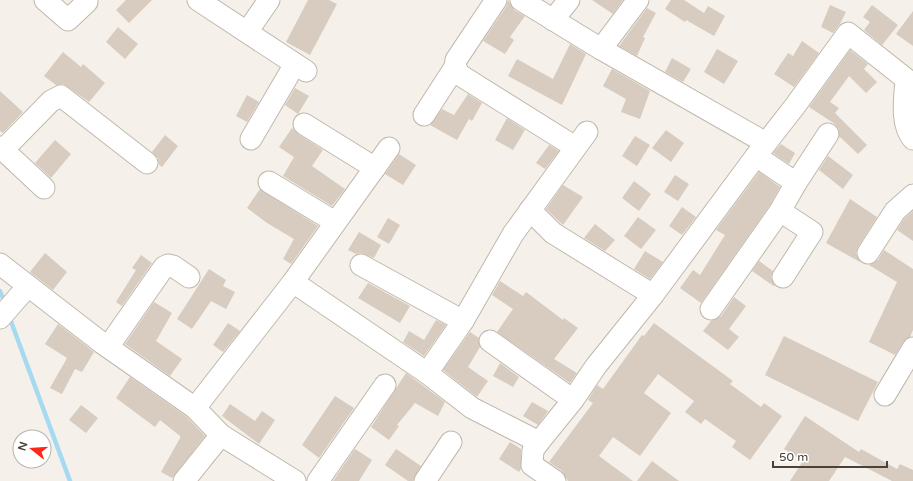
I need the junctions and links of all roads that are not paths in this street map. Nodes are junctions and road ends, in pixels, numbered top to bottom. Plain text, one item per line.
1 (45, 0) edge
2 (198, 0) edge
3 (269, 0) edge
4 (496, 0) edge
5 (520, 0) edge
6 (569, 0) edge
7 (638, 0) edge
8 (86, 2) dead end
9 (553, 20) junction
10 (246, 32) junction
11 (601, 49) junction
12 (455, 67) junction
13 (910, 75) edge
14 (424, 115) dead end
15 (304, 124) dead end
16 (828, 134) dead end
17 (250, 139) dead end
18 (913, 139) edge
19 (1, 148) edge
20 (389, 148) dead end
21 (761, 149) junction
22 (147, 163) dead end
23 (375, 168) junction
24 (269, 182) dead end
25 (796, 183) junction
26 (44, 188) dead end
27 (913, 195) edge
28 (530, 210) junction
29 (780, 211) junction
30 (335, 222) junction
31 (868, 253) dead end
32 (0, 264) edge
33 (361, 265) dead end
34 (189, 277) dead end
35 (783, 277) dead end
36 (293, 282) junction
37 (28, 286) junction
38 (653, 295) junction
39 (711, 309) dead end
40 (5, 312) edge
41 (463, 321) junction
42 (490, 341) dead end
43 (108, 347) junction
44 (913, 348) edge
45 (427, 373) junction
46 (385, 385) dead end
47 (885, 395) dead end
48 (573, 400) junction
49 (195, 408) junction
50 (221, 435) junction
51 (451, 442) dead end
52 (539, 442) junction
53 (184, 481) edge
54 (294, 481) edge
55 (318, 481) edge
56 (425, 481) edge
57 (555, 481) edge

1 - 8 street
2 - 10 street
3 - 10 street
4 - 12 street
5 - 9 street
6 - 9 street
7 - 11 street
9 - 11 street
10 - 17 street
11 - 21 street
12 - 14 street
12 - 28 street
13 - 18 street
13 - 21 street
15 - 23 street
16 - 25 street
19 - 22 street
19 - 26 street
20 - 23 street
21 - 25 street
21 - 38 street
23 - 30 street
24 - 30 street
25 - 29 street
27 - 31 street
28 - 38 street
28 - 41 street
29 - 35 street
29 - 39 street
30 - 36 street
32 - 37 street
33 - 41 street
34 - 43 street
36 - 45 street
36 - 49 street
37 - 40 street
37 - 43 street
38 - 48 street
41 - 45 street
42 - 48 street
43 - 49 street
44 - 47 street
45 - 52 street
46 - 55 street
48 - 52 street
49 - 50 street
50 - 53 street
50 - 54 street
51 - 56 street
52 - 57 street

